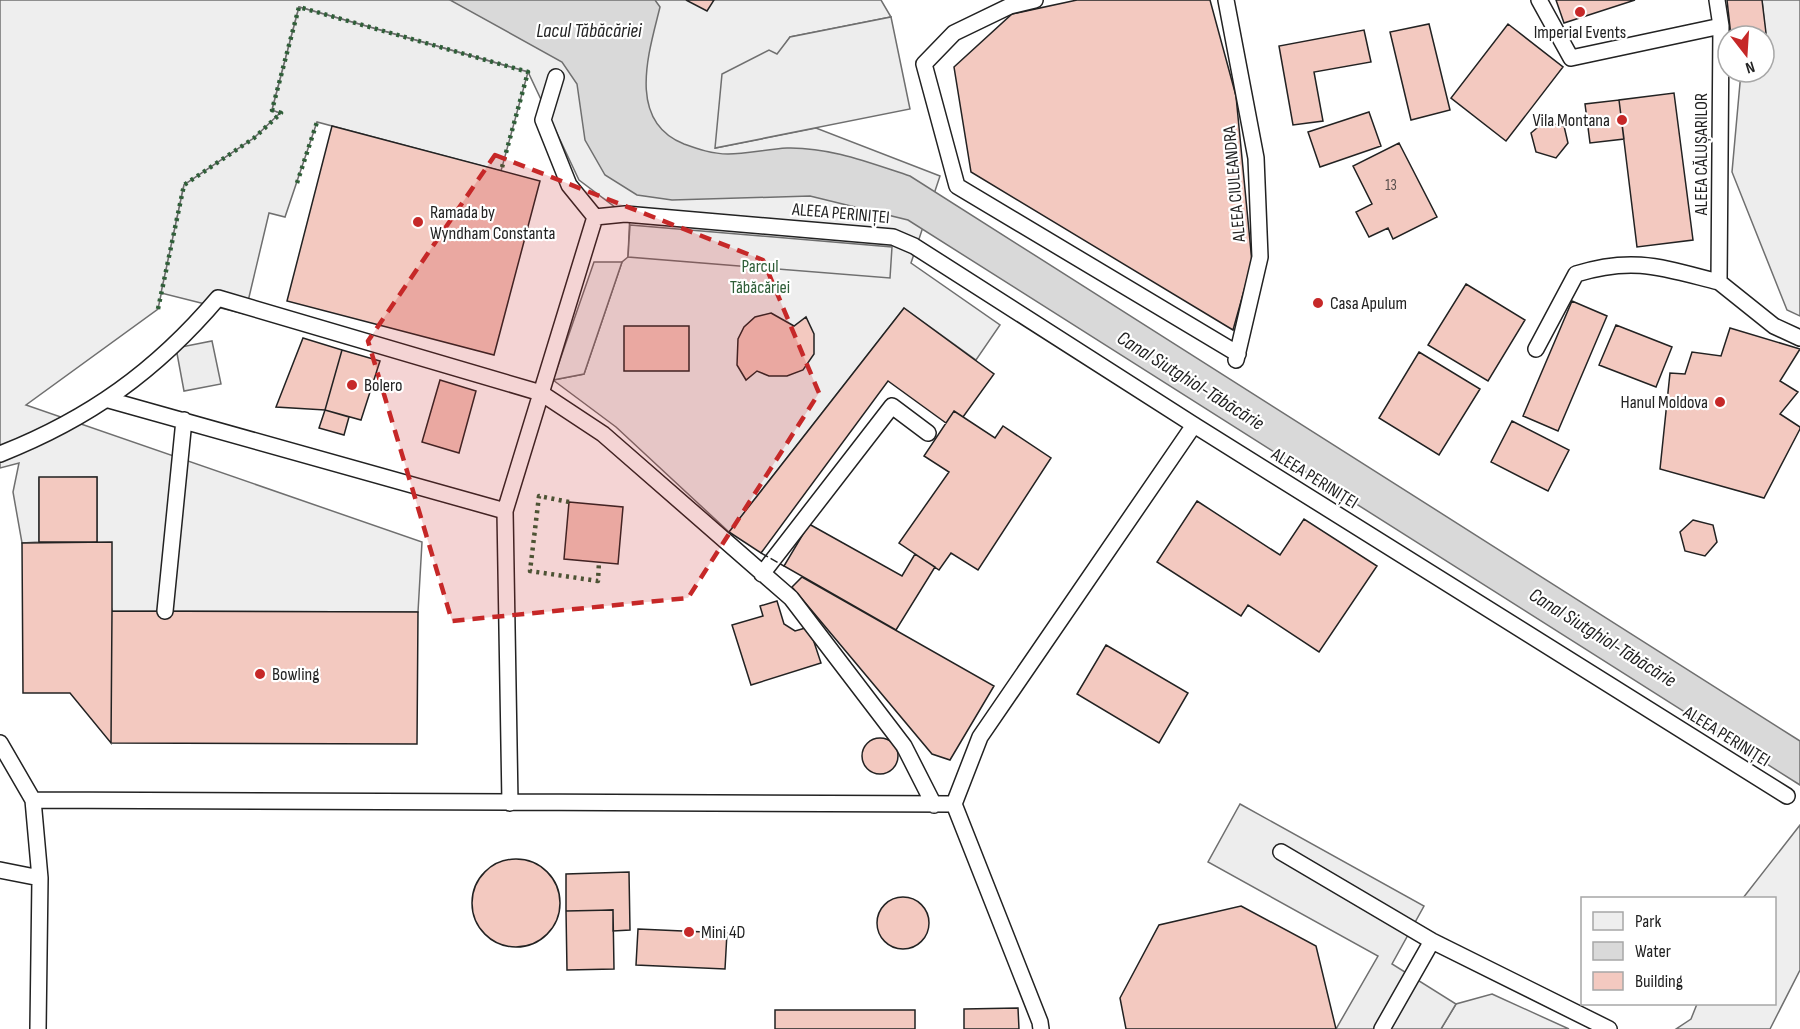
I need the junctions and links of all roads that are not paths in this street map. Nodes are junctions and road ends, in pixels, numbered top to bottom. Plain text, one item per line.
1 (1035, 0) edge
2 (1226, 0) edge
3 (1539, 0) edge
4 (1717, 0) edge
5 (1721, 24) edge
6 (1716, 27) edge
7 (556, 76) dead end
8 (1721, 84) edge
9 (595, 217) junction
10 (1719, 282) junction
11 (1800, 338) edge
12 (1536, 350) dead end
13 (541, 393) junction
14 (109, 400) junction
15 (184, 420) junction
16 (1194, 425) junction
17 (928, 433) dead end
18 (0, 454) edge
19 (506, 511) junction
20 (762, 574) junction
21 (165, 611) dead end
22 (0, 743) edge
23 (1787, 796) dead end
24 (33, 800) junction
25 (510, 803) junction
26 (954, 804) junction
27 (934, 805) junction
28 (1281, 852) dead end
29 (0, 870) edge
30 (40, 878) junction
31 (1432, 941) junction
32 (38, 1029) edge
33 (1041, 1029) edge
34 (1382, 1029) edge
35 (1608, 1029) edge

1 - 2 lane, ALEEA CIULEANDRA
3 - 6 lane
4 - 5 lane, ALEEA CĂLUȘARILOR
7 - 9 lane
8 - 10 lane, ALEEA CĂLUȘARILOR
9 - 13 lane
9 - 16 lane, ALEEA PERINIȚEI
10 - 11 lane
10 - 12 lane
13 - 14 lane
13 - 19 lane
13 - 20 lane
14 - 15 lane
14 - 18 lane
15 - 19 lane
15 - 21 lane
16 - 23 lane, ALEEA PERINIȚEI
16 - 26 lane
17 - 20 lane
19 - 25 lane
20 - 27 lane
22 - 24 lane
24 - 25 lane
24 - 30 lane
25 - 27 lane
26 - 27 lane
26 - 33 lane
28 - 31 lane
29 - 30 lane
30 - 32 lane
31 - 34 lane
31 - 35 lane

